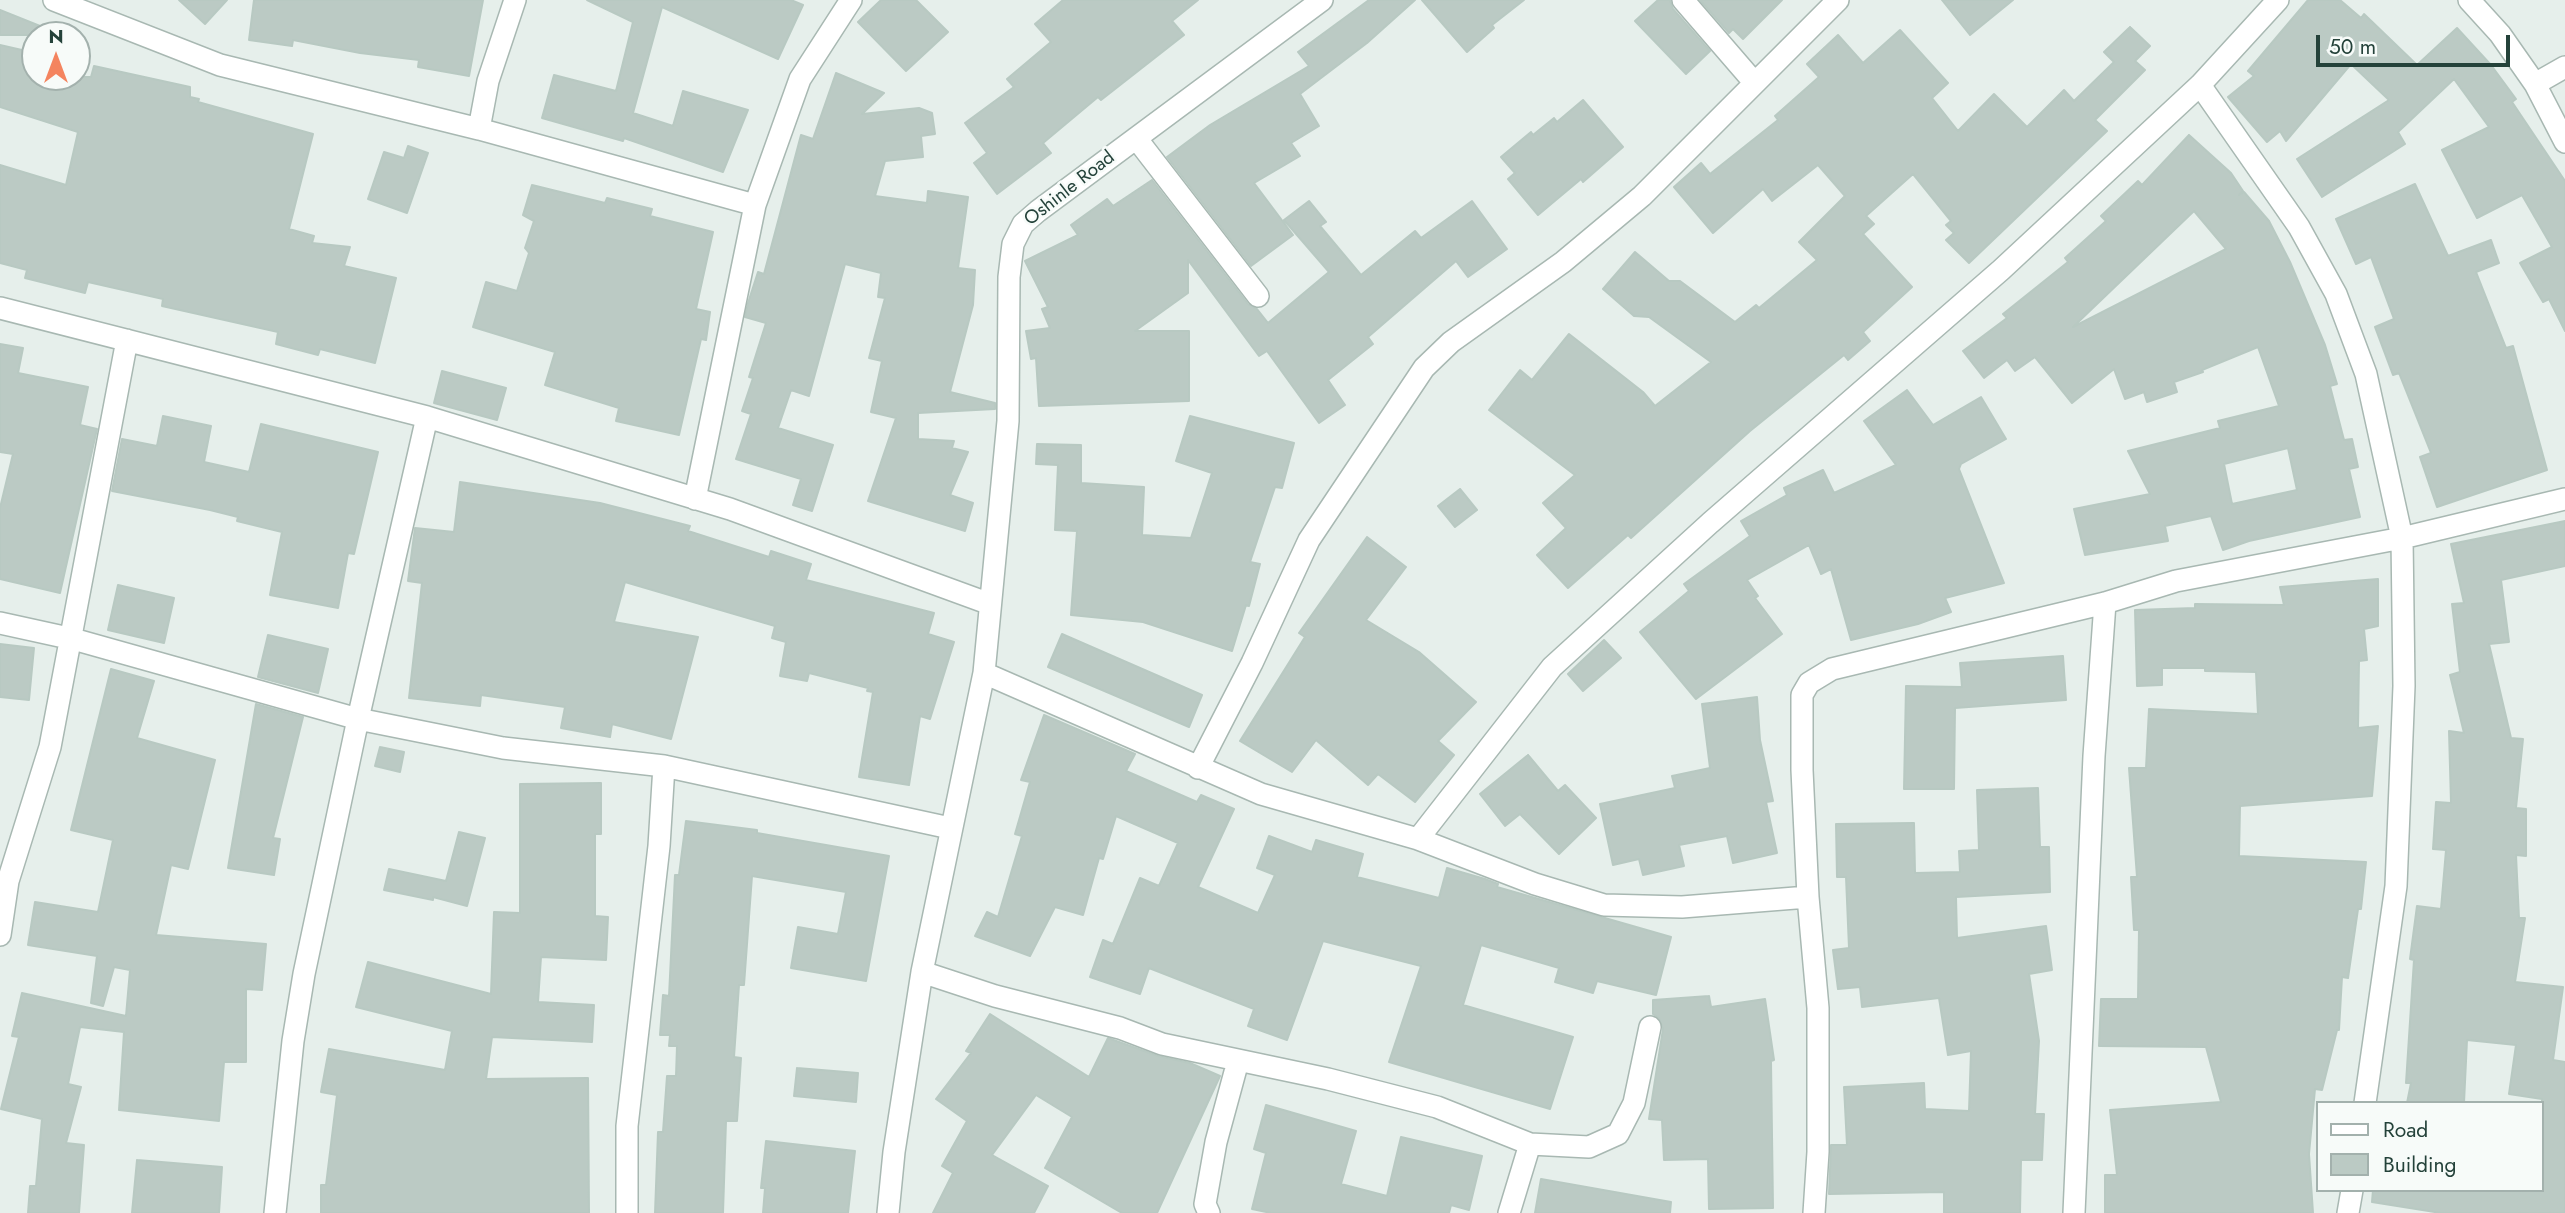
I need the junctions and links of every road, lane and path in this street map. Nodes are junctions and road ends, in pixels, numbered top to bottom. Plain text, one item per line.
1 (54, 0) edge
2 (515, 0) edge
3 (851, 0) edge
4 (1322, 0) edge
5 (1683, 0) edge
6 (1838, 0) edge
7 (2278, 0) edge
8 (2469, 0) edge
9 (2565, 67) edge
10 (1753, 81) junction
11 (2535, 84) junction
12 (2200, 85) junction
13 (479, 129) junction
14 (1136, 138) junction
15 (2565, 142) edge
16 (755, 205) junction
17 (1258, 296) dead end
18 (0, 308) edge
19 (127, 340) junction
20 (427, 417) junction
21 (695, 499) junction
22 (2565, 499) edge
23 (2402, 538) junction
24 (2105, 603) junction
25 (990, 604) junction
26 (0, 623) edge
27 (73, 639) junction
28 (984, 673) junction
29 (358, 719) junction
30 (664, 766) junction
31 (1198, 768) junction
32 (950, 828) junction
33 (1418, 839) junction
34 (4, 881) edge
35 (1808, 897) junction
36 (0, 935) edge
37 (922, 972) junction
38 (1650, 1027) dead end
39 (1238, 1061) junction
40 (2365, 1101) edge
41 (1530, 1144) junction
42 (2352, 1192) edge
43 (275, 1213) edge
44 (627, 1213) edge
45 (888, 1213) edge
46 (1209, 1213) edge
47 (1510, 1213) edge
48 (1814, 1213) edge
49 (2074, 1213) edge
50 (2348, 1213) edge

1 - 13 street
2 - 13 street
3 - 16 street
4 - 14 street, Oshinle Road
5 - 10 street
6 - 10 street
7 - 12 street
8 - 11 street
9 - 11 street
10 - 31 street
11 - 15 street
12 - 23 street
12 - 33 street
13 - 16 street
14 - 17 street
14 - 25 street, Oshinle Road
16 - 21 street
18 - 19 street
19 - 20 street
19 - 27 street
20 - 21 street
20 - 29 street
21 - 25 street
22 - 23 street
23 - 24 street
23 - 40 street
24 - 35 street
24 - 49 street
25 - 28 street, Oshinle Road
26 - 27 street
27 - 29 street
27 - 34 street
28 - 31 street
28 - 32 street, Oshinle Road
29 - 30 street
29 - 43 street
30 - 32 street
30 - 44 street
31 - 33 street
32 - 37 street, Oshinle Road
33 - 35 street
34 - 36 street
35 - 48 street
37 - 39 street
37 - 45 street, Oshinle Road
38 - 41 street
39 - 41 street
39 - 46 street
41 - 47 street
42 - 50 street

